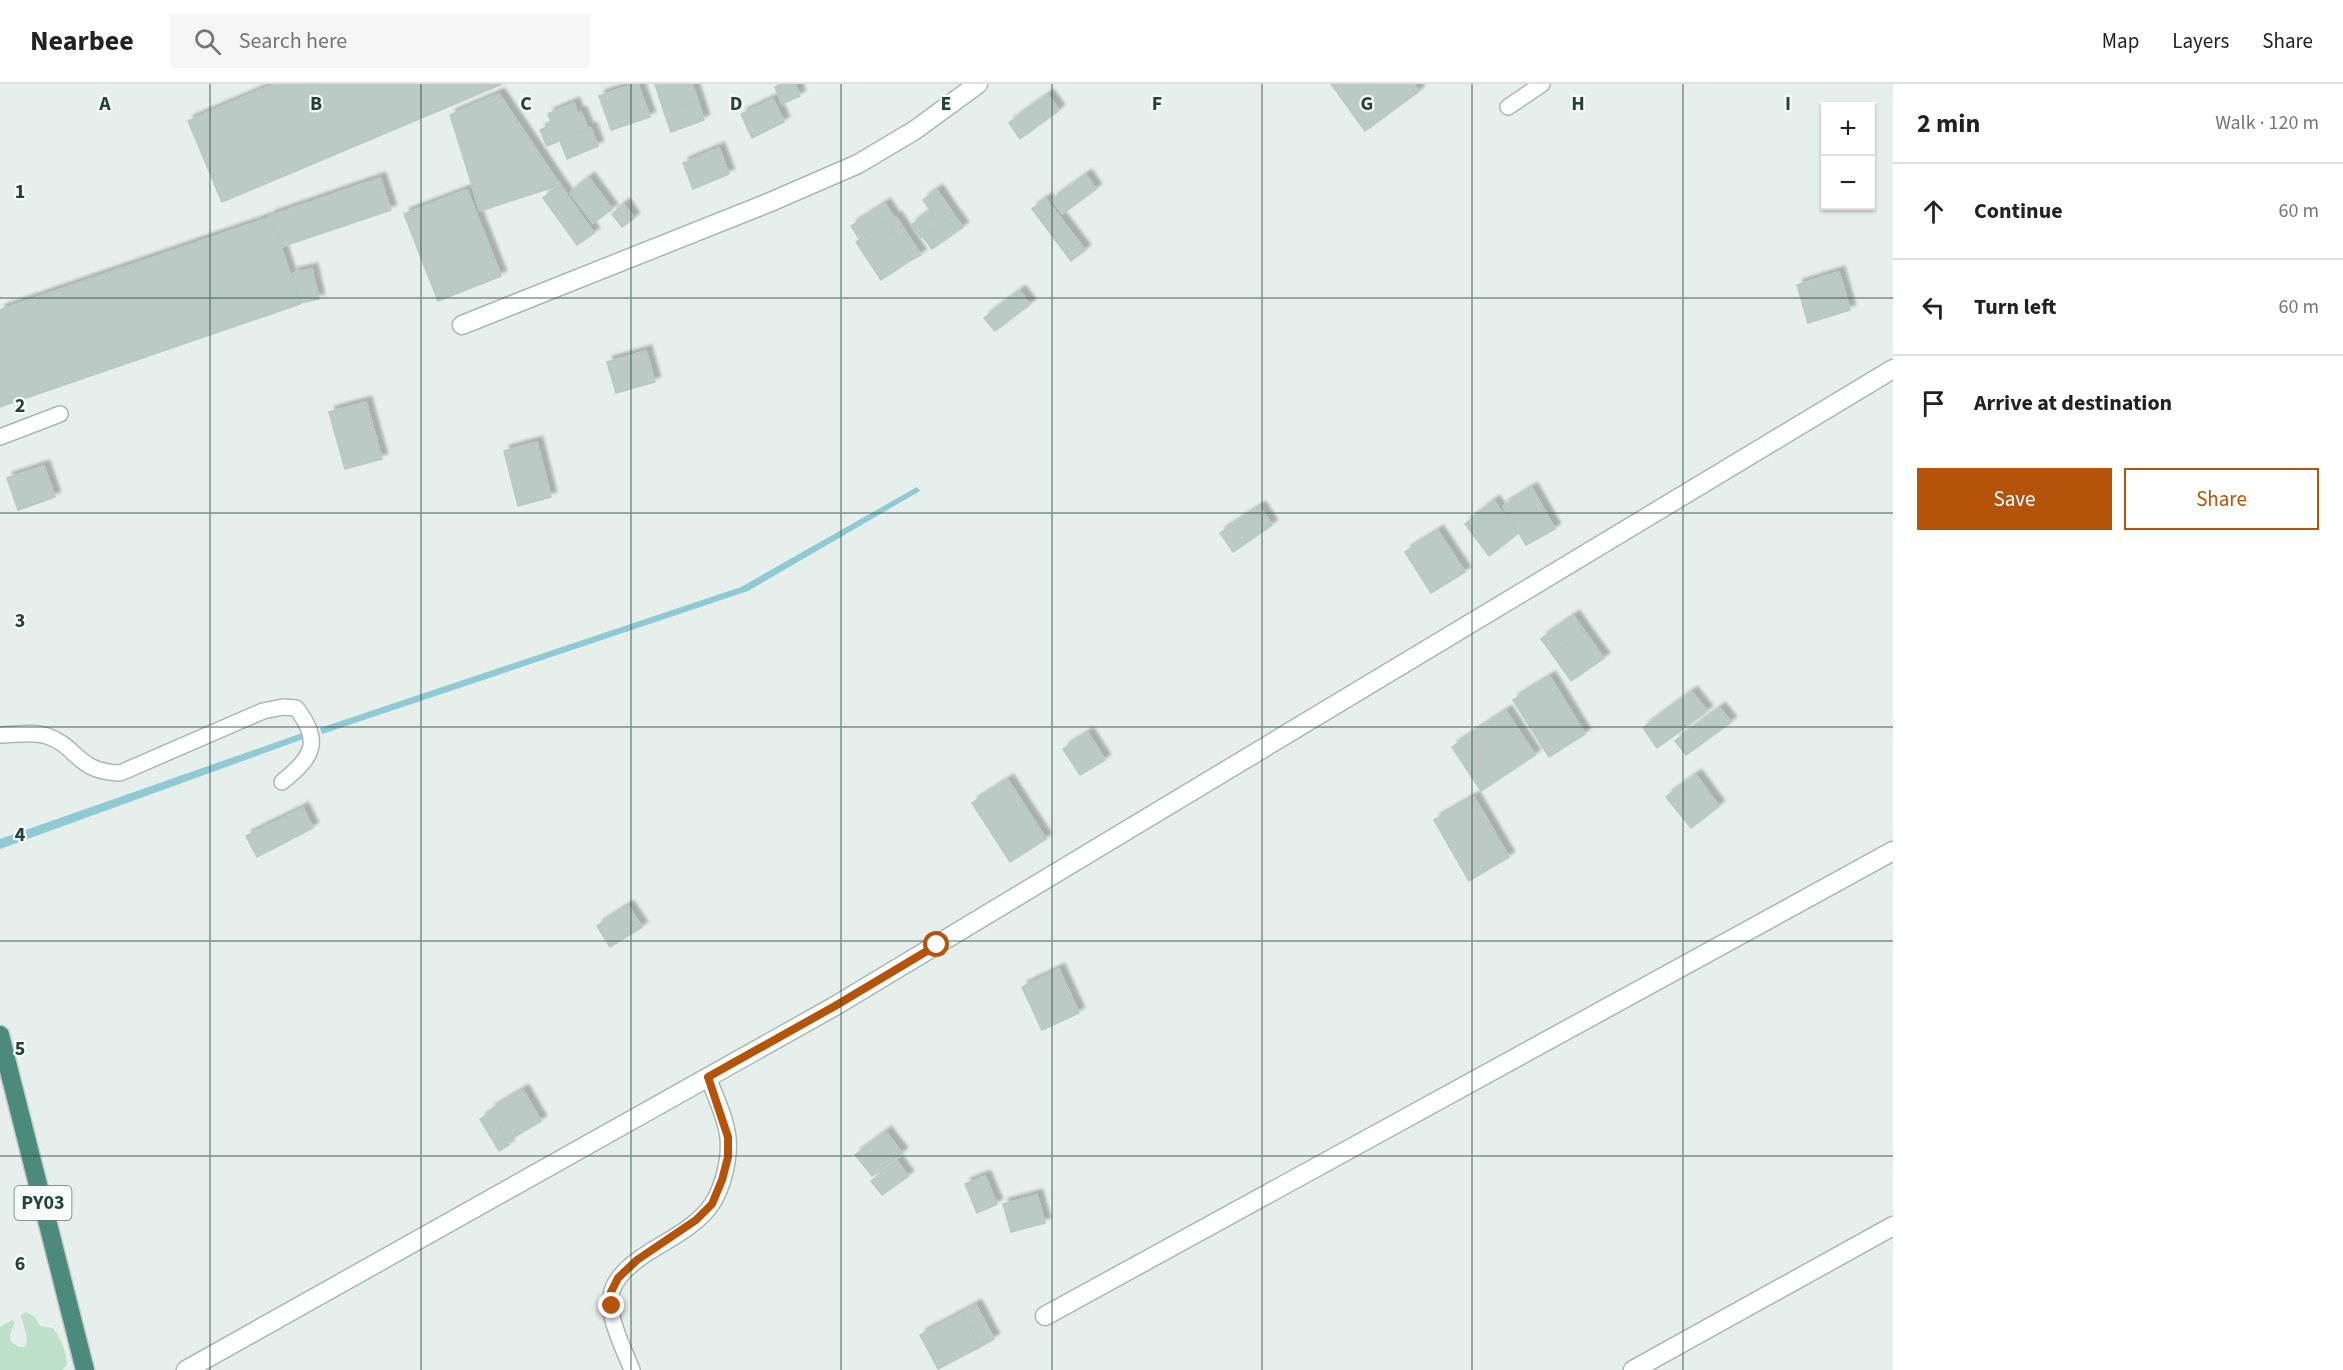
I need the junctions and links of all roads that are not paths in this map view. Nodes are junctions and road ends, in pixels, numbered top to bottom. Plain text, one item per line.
1 (978, 84) edge
2 (1542, 84) edge
3 (1508, 107) dead end
4 (462, 326) dead end
5 (1893, 369) edge
6 (60, 414) dead end
7 (0, 437) edge
8 (0, 735) edge
9 (282, 782) dead end
10 (1893, 850) edge
11 (1, 1041) edge
12 (708, 1077) junction
13 (1893, 1226) edge
14 (1045, 1316) dead end
15 (85, 1370) edge
16 (186, 1370) edge
17 (632, 1370) edge
18 (1633, 1370) edge

1 - 4 street
2 - 3 lane
5 - 12 street
6 - 7 lane
8 - 9 lane
10 - 14 street
11 - 15 highway, PY03
12 - 16 street
12 - 17 lane
13 - 18 street

